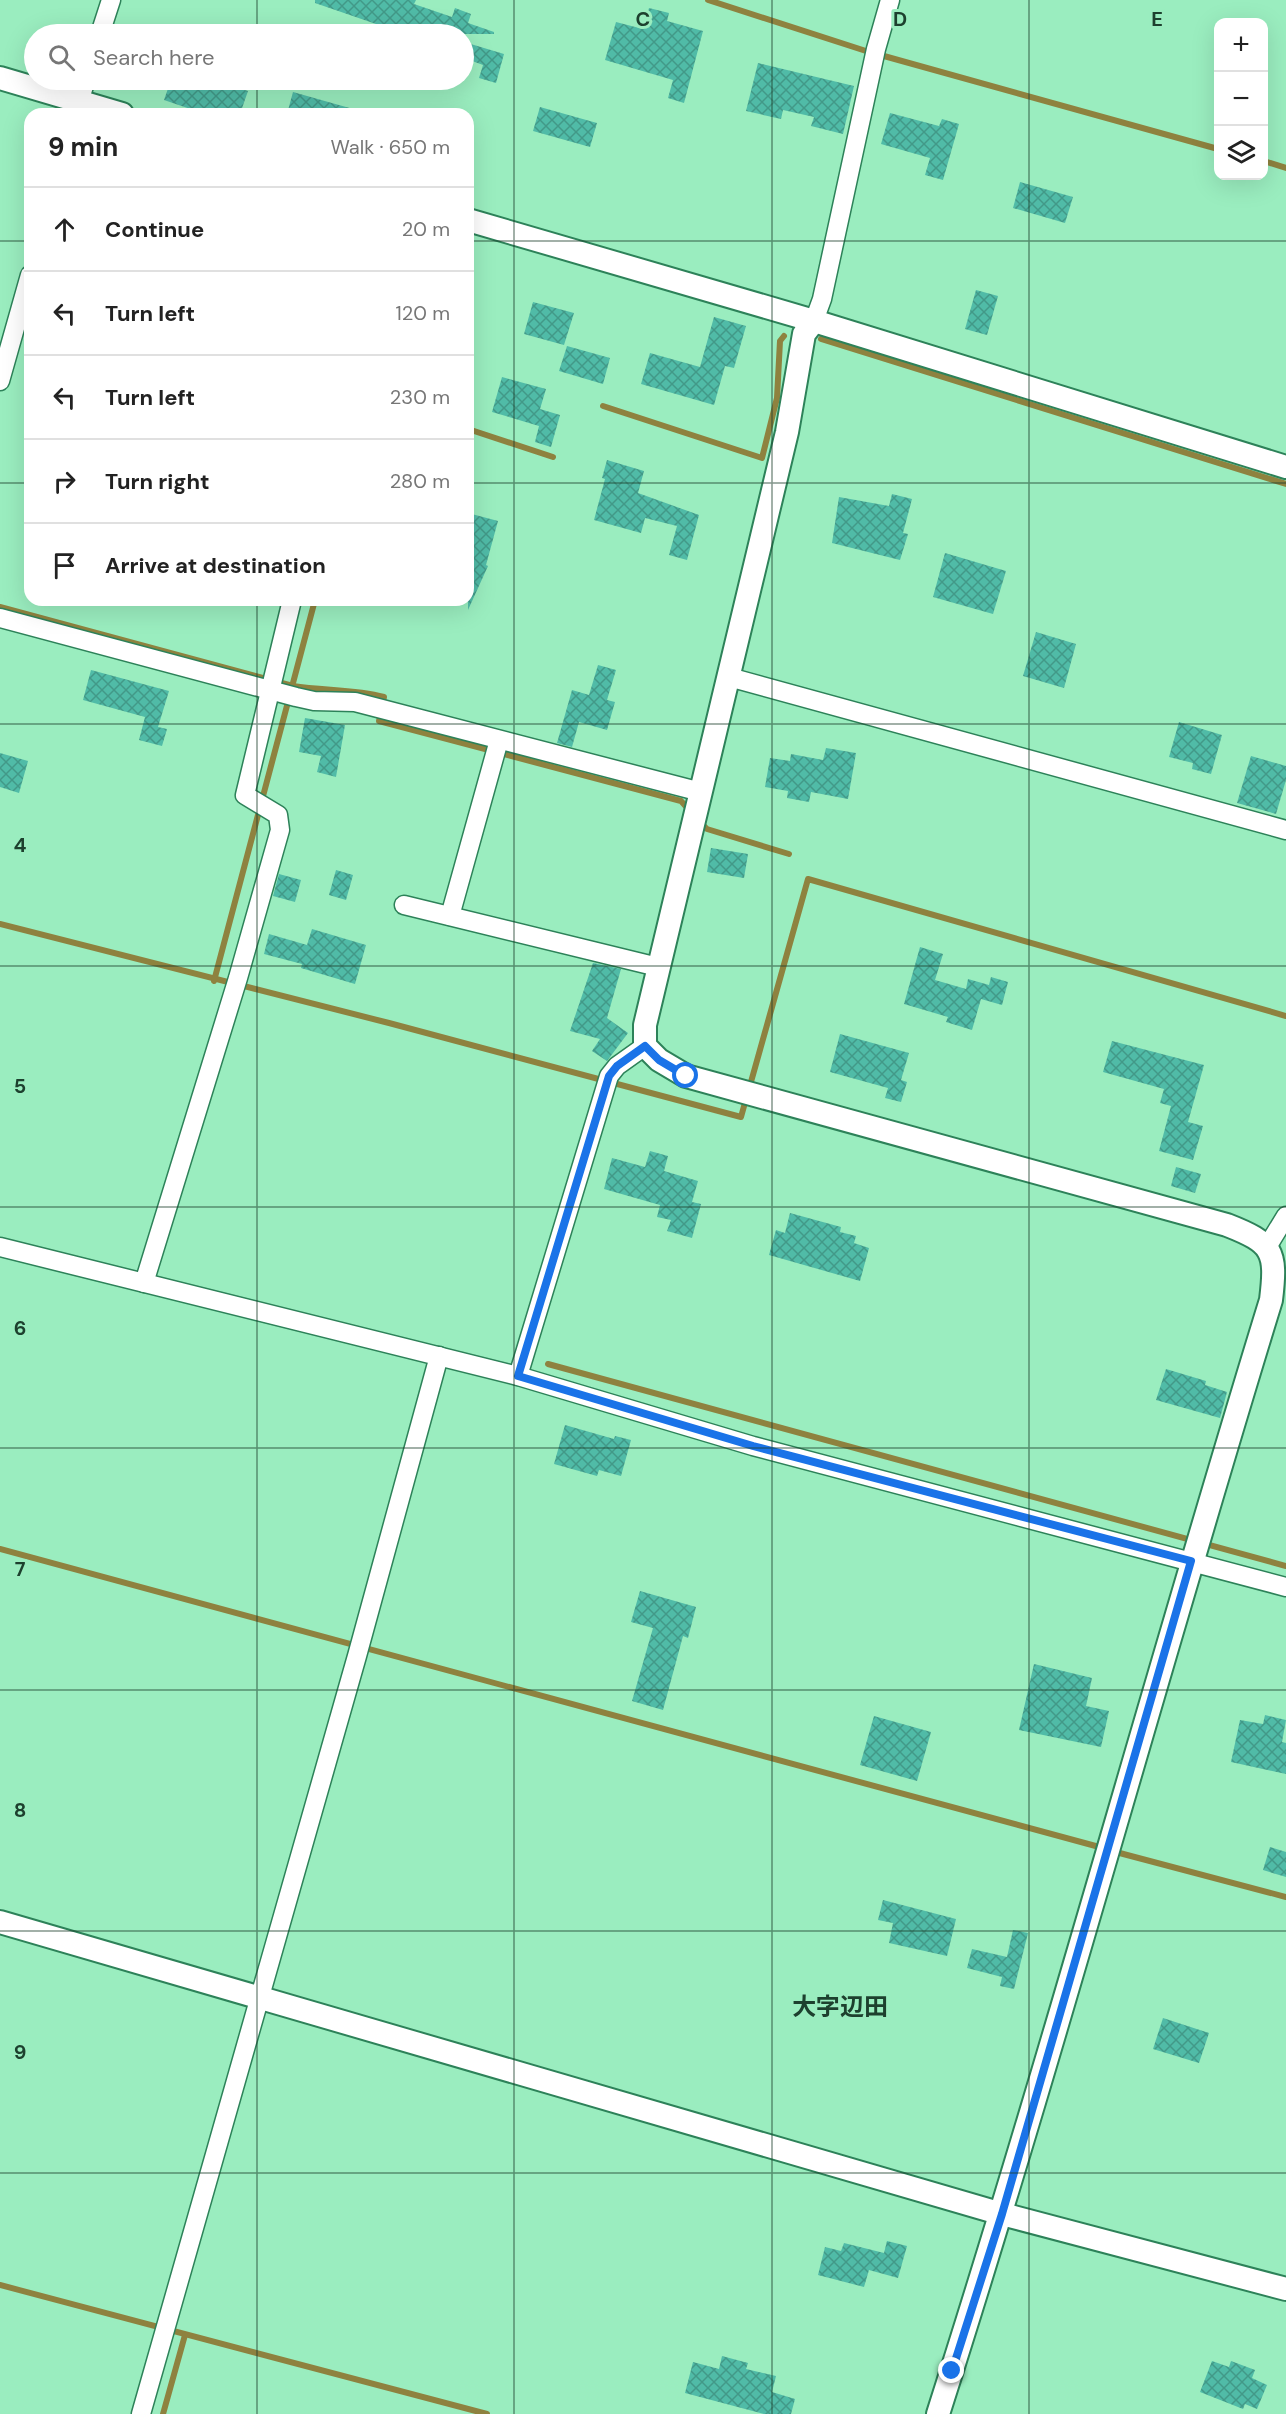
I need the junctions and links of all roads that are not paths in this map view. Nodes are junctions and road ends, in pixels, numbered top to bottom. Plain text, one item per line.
1 (111, 0) edge
2 (890, 0) edge
3 (103, 24) edge
4 (0, 78) edge
5 (24, 84) edge
6 (48, 90) edge
7 (80, 98) edge
8 (107, 108) edge
9 (474, 222) edge
10 (24, 295) edge
11 (814, 321) junction
12 (0, 381) edge
13 (1286, 467) edge
14 (291, 606) edge
15 (0, 618) edge
16 (729, 677) junction
17 (284, 694) junction
18 (496, 749) junction
19 (697, 808) junction
20 (1286, 830) edge
21 (404, 904) dead end
22 (450, 916) junction
23 (658, 967) junction
24 (645, 1046) junction
25 (1286, 1216) edge
26 (0, 1247) edge
27 (1276, 1247) edge
28 (144, 1282) junction
29 (439, 1356) junction
30 (518, 1376) junction
31 (1195, 1548) junction
32 (1286, 1587) edge
33 (0, 1922) edge
34 (258, 1997) junction
35 (1002, 2214) junction
36 (1286, 2289) edge
37 (141, 2414) edge
38 (939, 2414) edge

1 - 3 street
2 - 11 street
4 - 5 street
6 - 7 street
7 - 8 street
9 - 11 street
10 - 12 street
11 - 13 street
11 - 16 street
14 - 17 street
15 - 17 street
16 - 19 street
16 - 20 street
17 - 18 street
17 - 28 street
18 - 19 street
18 - 22 street
19 - 23 street
21 - 22 street
22 - 23 street
23 - 24 street
24 - 27 street
24 - 30 street
25 - 27 street
26 - 28 street
27 - 31 street
28 - 29 street
29 - 30 street
29 - 34 street
30 - 31 street
31 - 32 street
31 - 35 street
33 - 34 street
34 - 35 street
34 - 37 street
35 - 36 street
35 - 38 street

